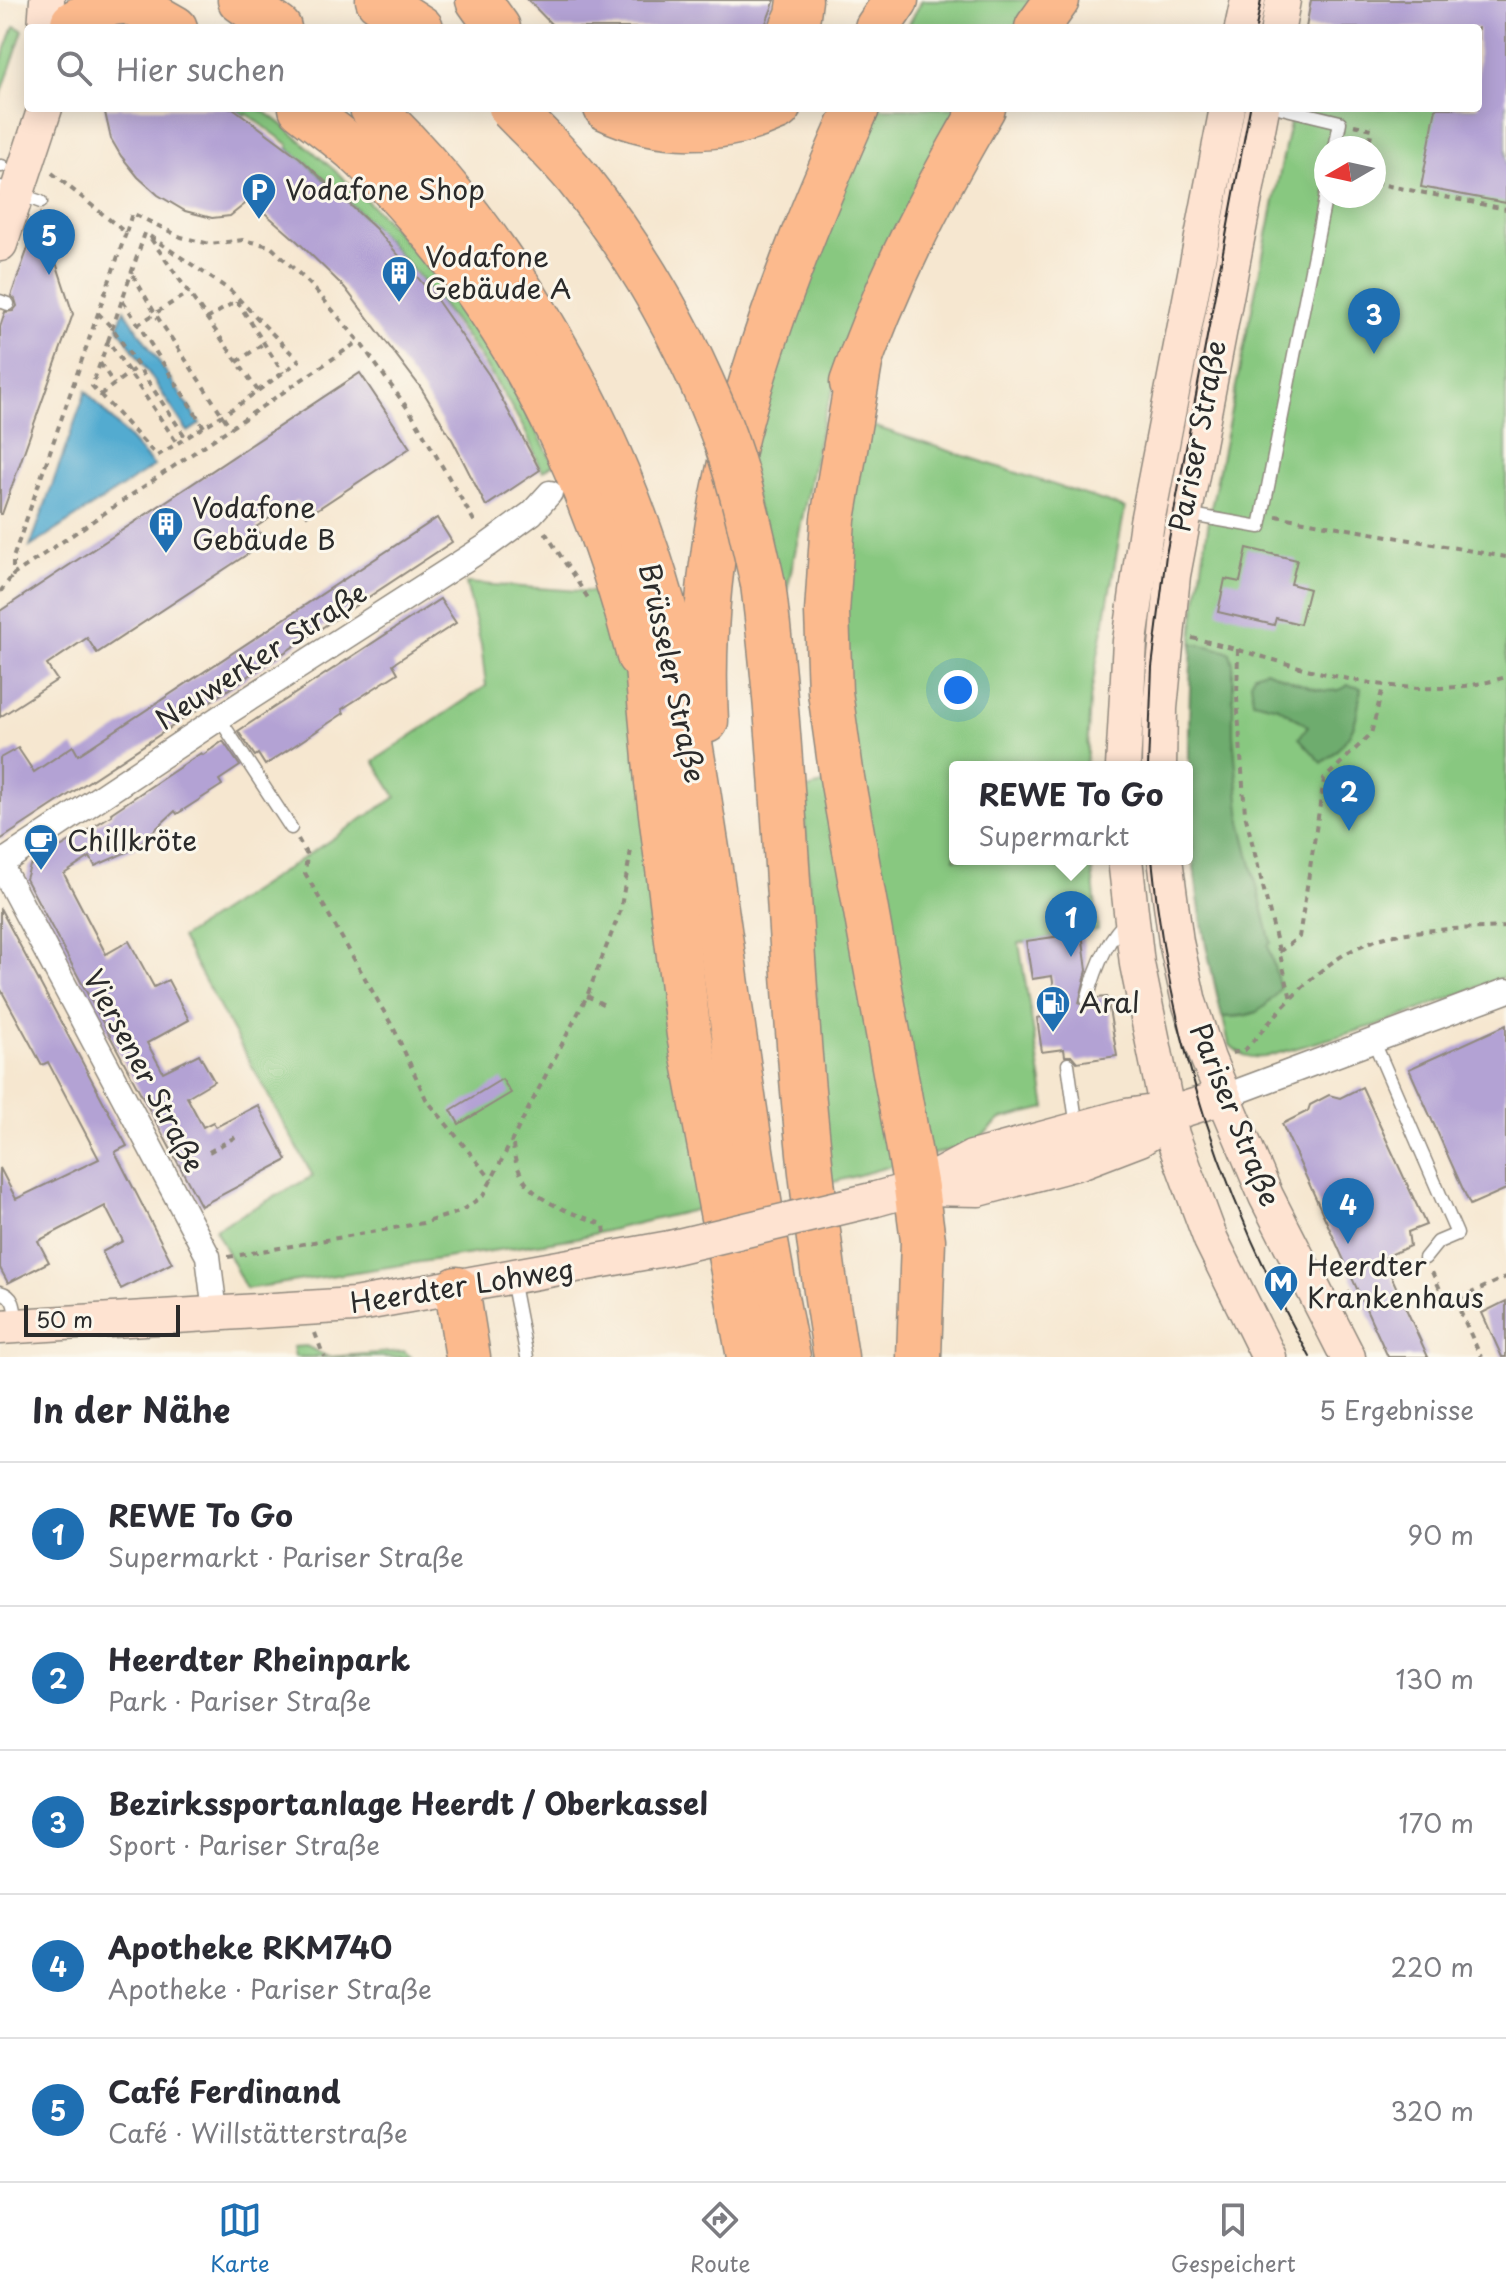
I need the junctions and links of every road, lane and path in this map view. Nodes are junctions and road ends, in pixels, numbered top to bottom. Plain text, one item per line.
1 (240, 0) edge
2 (378, 0) edge
3 (478, 0) edge
4 (800, 0) edge
5 (896, 0) edge
6 (910, 0) edge
7 (1057, 0) edge
8 (1248, 0) edge
9 (1283, 0) edge
10 (127, 1) edge
11 (64, 13) edge
12 (168, 24) edge
13 (273, 24) edge
14 (415, 24) edge
15 (495, 24) edge
16 (794, 24) edge
17 (880, 24) edge
18 (897, 24) edge
19 (1040, 24) edge
20 (1243, 24) edge
21 (1279, 24) edge
22 (24, 112) edge
23 (43, 112) edge
24 (306, 112) edge
25 (376, 112) edge
26 (515, 112) edge
27 (614, 112) edge
28 (767, 112) edge
29 (855, 112) edge
30 (981, 112) edge
31 (1226, 112) edge
32 (1261, 112) edge
33 (1299, 112) edge
34 (1340, 122) junction
35 (1337, 136) edge
36 (1371, 136) edge
37 (13, 178) edge
38 (1386, 185) edge
39 (1323, 208) edge
40 (1506, 209) edge
41 (126, 233) junction
42 (149, 236) junction
43 (0, 244) edge
44 (132, 273) junction
45 (231, 291) junction
46 (189, 292) junction
47 (123, 300) junction
48 (237, 300) junction
49 (98, 313) junction
50 (156, 315) junction
51 (207, 319) junction
52 (137, 325) junction
53 (113, 329) junction
54 (108, 341) junction
55 (359, 341) junction
56 (264, 343) junction
57 (861, 357) junction
58 (237, 362) junction
59 (100, 363) junction
60 (138, 366) junction
61 (130, 372) junction
62 (283, 373) junction
63 (114, 384) junction
64 (258, 391) junction
65 (100, 395) junction
66 (222, 415) junction
67 (204, 427) junction
68 (231, 428) junction
69 (186, 438) junction
70 (177, 443) junction
71 (550, 493) dead end
72 (630, 499) junction
73 (532, 513) junction
74 (1183, 513) junction
75 (1262, 513) junction
76 (488, 545) junction
77 (1506, 557) edge
78 (13, 575) junction
79 (0, 592) edge
80 (593, 605) dead end
81 (1167, 632) junction
82 (1238, 649) junction
83 (1506, 677) edge
84 (1383, 687) junction
85 (648, 689) junction
86 (219, 718) junction
87 (1123, 761) edge
88 (1159, 761) edge
89 (784, 809) junction
90 (291, 828) joint
91 (632, 846) dead end
92 (0, 864) edge
93 (1126, 865) edge
94 (1166, 865) edge
95 (713, 887) junction
96 (1506, 927) edge
97 (1279, 952) junction
98 (1119, 963) junction
99 (1506, 991) edge
100 (587, 996) junction
101 (1291, 999) junction
102 (1087, 1000) dead end
103 (608, 1007) dead end
104 (1374, 1042) junction
105 (1225, 1055) dead end
106 (1068, 1064) dead end
107 (1223, 1097) junction
108 (1166, 1115) junction
109 (1078, 1129) junction
110 (237, 1136) dead end
111 (512, 1143) junction
112 (209, 1152) dead end
113 (492, 1180) junction
114 (896, 1193) junction
115 (1425, 1258) junction
116 (209, 1261) junction
117 (610, 1261) junction
118 (1390, 1274) dead end
119 (1506, 1277) edge
120 (512, 1279) junction
121 (443, 1291) junction
122 (0, 1292) edge
123 (1455, 1300) junction
124 (215, 1312) junction
125 (8, 1327) edge
126 (758, 1355) edge
127 (441, 1357) edge
128 (468, 1357) edge
129 (527, 1357) edge
130 (836, 1357) edge
131 (919, 1357) edge
132 (1269, 1357) edge
133 (1348, 1357) edge
134 (1481, 1357) edge

1 - 13 highway
2 - 14 highway
3 - 15 highway
4 - 16 highway
5 - 17 highway
6 - 18 highway
7 - 19 highway
8 - 20 main road
9 - 21 main road
10 - 11 highway
10 - 12 highway
22 - 37 main road
23 - 37 main road
24 - 85 highway
25 - 72 highway, Brüsseler Straße
26 - 89 highway, bridge
27 - 28 highway
29 - 95 highway, Brüsseler Straße
30 - 57 highway
31 - 87 main road, Pariser Straße
32 - 74 main road, Pariser Straße
33 - 34 lane
34 - 35 lane
34 - 36 path
37 - 41 path
37 - 43 main road
38 - 40 path
39 - 75 lane
41 - 49 path
41 - 55 path
42 - 44 path
42 - 45 path
42 - 46 path
44 - 47 path
44 - 50 path
45 - 48 path
45 - 62 path
46 - 50 path
46 - 51 path
47 - 52 path
47 - 53 path
48 - 51 path
48 - 56 path
49 - 53 path
49 - 78 path
50 - 52 path
50 - 66 path
51 - 58 path
52 - 67 path
53 - 54 path
53 - 60 path
54 - 59 path
54 - 61 path
55 - 68 path
55 - 76 path
56 - 58 path
56 - 62 path
57 - 89 highway
57 - 114 highway
58 - 64 path
59 - 63 path
59 - 65 path
60 - 61 path
60 - 69 path
61 - 63 path
61 - 70 path
62 - 64 path
63 - 65 path
64 - 66 path
65 - 70 path
66 - 67 path
66 - 68 path
67 - 69 path
68 - 78 path
69 - 70 path
71 - 73 street, Neuwerker Straße
72 - 85 highway
72 - 95 highway, Brüsseler Straße
73 - 76 street, Neuwerker Straße
73 - 80 path
74 - 75 lane
74 - 81 main road, Pariser Straße
75 - 77 path
76 - 86 street, Neuwerker Straße
78 - 79 path
81 - 82 path
81 - 88 main road, Pariser Straße
82 - 84 path
82 - 97 path
83 - 84 path
84 - 97 path
85 - 126 highway
86 - 90 lane
86 - 92 street, Neuwerker Straße
89 - 130 highway
90 - 113 path
91 - 100 path
92 - 116 street, Viersener Straße
93 - 98 main road, Pariser Straße
94 - 107 main road, Pariser Straße
95 - 126 highway, Brüsseler Straße
96 - 101 path
97 - 101 path
98 - 102 lane
98 - 108 main road, Pariser Straße
99 - 104 street
100 - 103 path
100 - 111 path
101 - 105 path
104 - 107 street
104 - 115 lane
106 - 109 lane
107 - 108 main road, Heerdter Lohweg
107 - 133 main road, Pariser Straße
108 - 109 main road, Heerdter Lohweg
108 - 114 main road, Heerdter Lohweg
108 - 132 main road, Pariser Straße
109 - 114 main road, Heerdter Lohweg
110 - 112 path
111 - 113 path
111 - 117 path
113 - 116 path
114 - 117 main road, Heerdter Lohweg, bridge
114 - 131 highway
115 - 118 path
115 - 123 path
116 - 124 street, Viersener Straße
117 - 120 main road, Heerdter Lohweg
119 - 123 path
120 - 121 main road, Heerdter Lohweg
120 - 129 lane
121 - 124 main road, Heerdter Lohweg
121 - 127 highway
121 - 128 highway
122 - 125 lane
123 - 134 path
124 - 125 main road, Heerdter Lohweg

